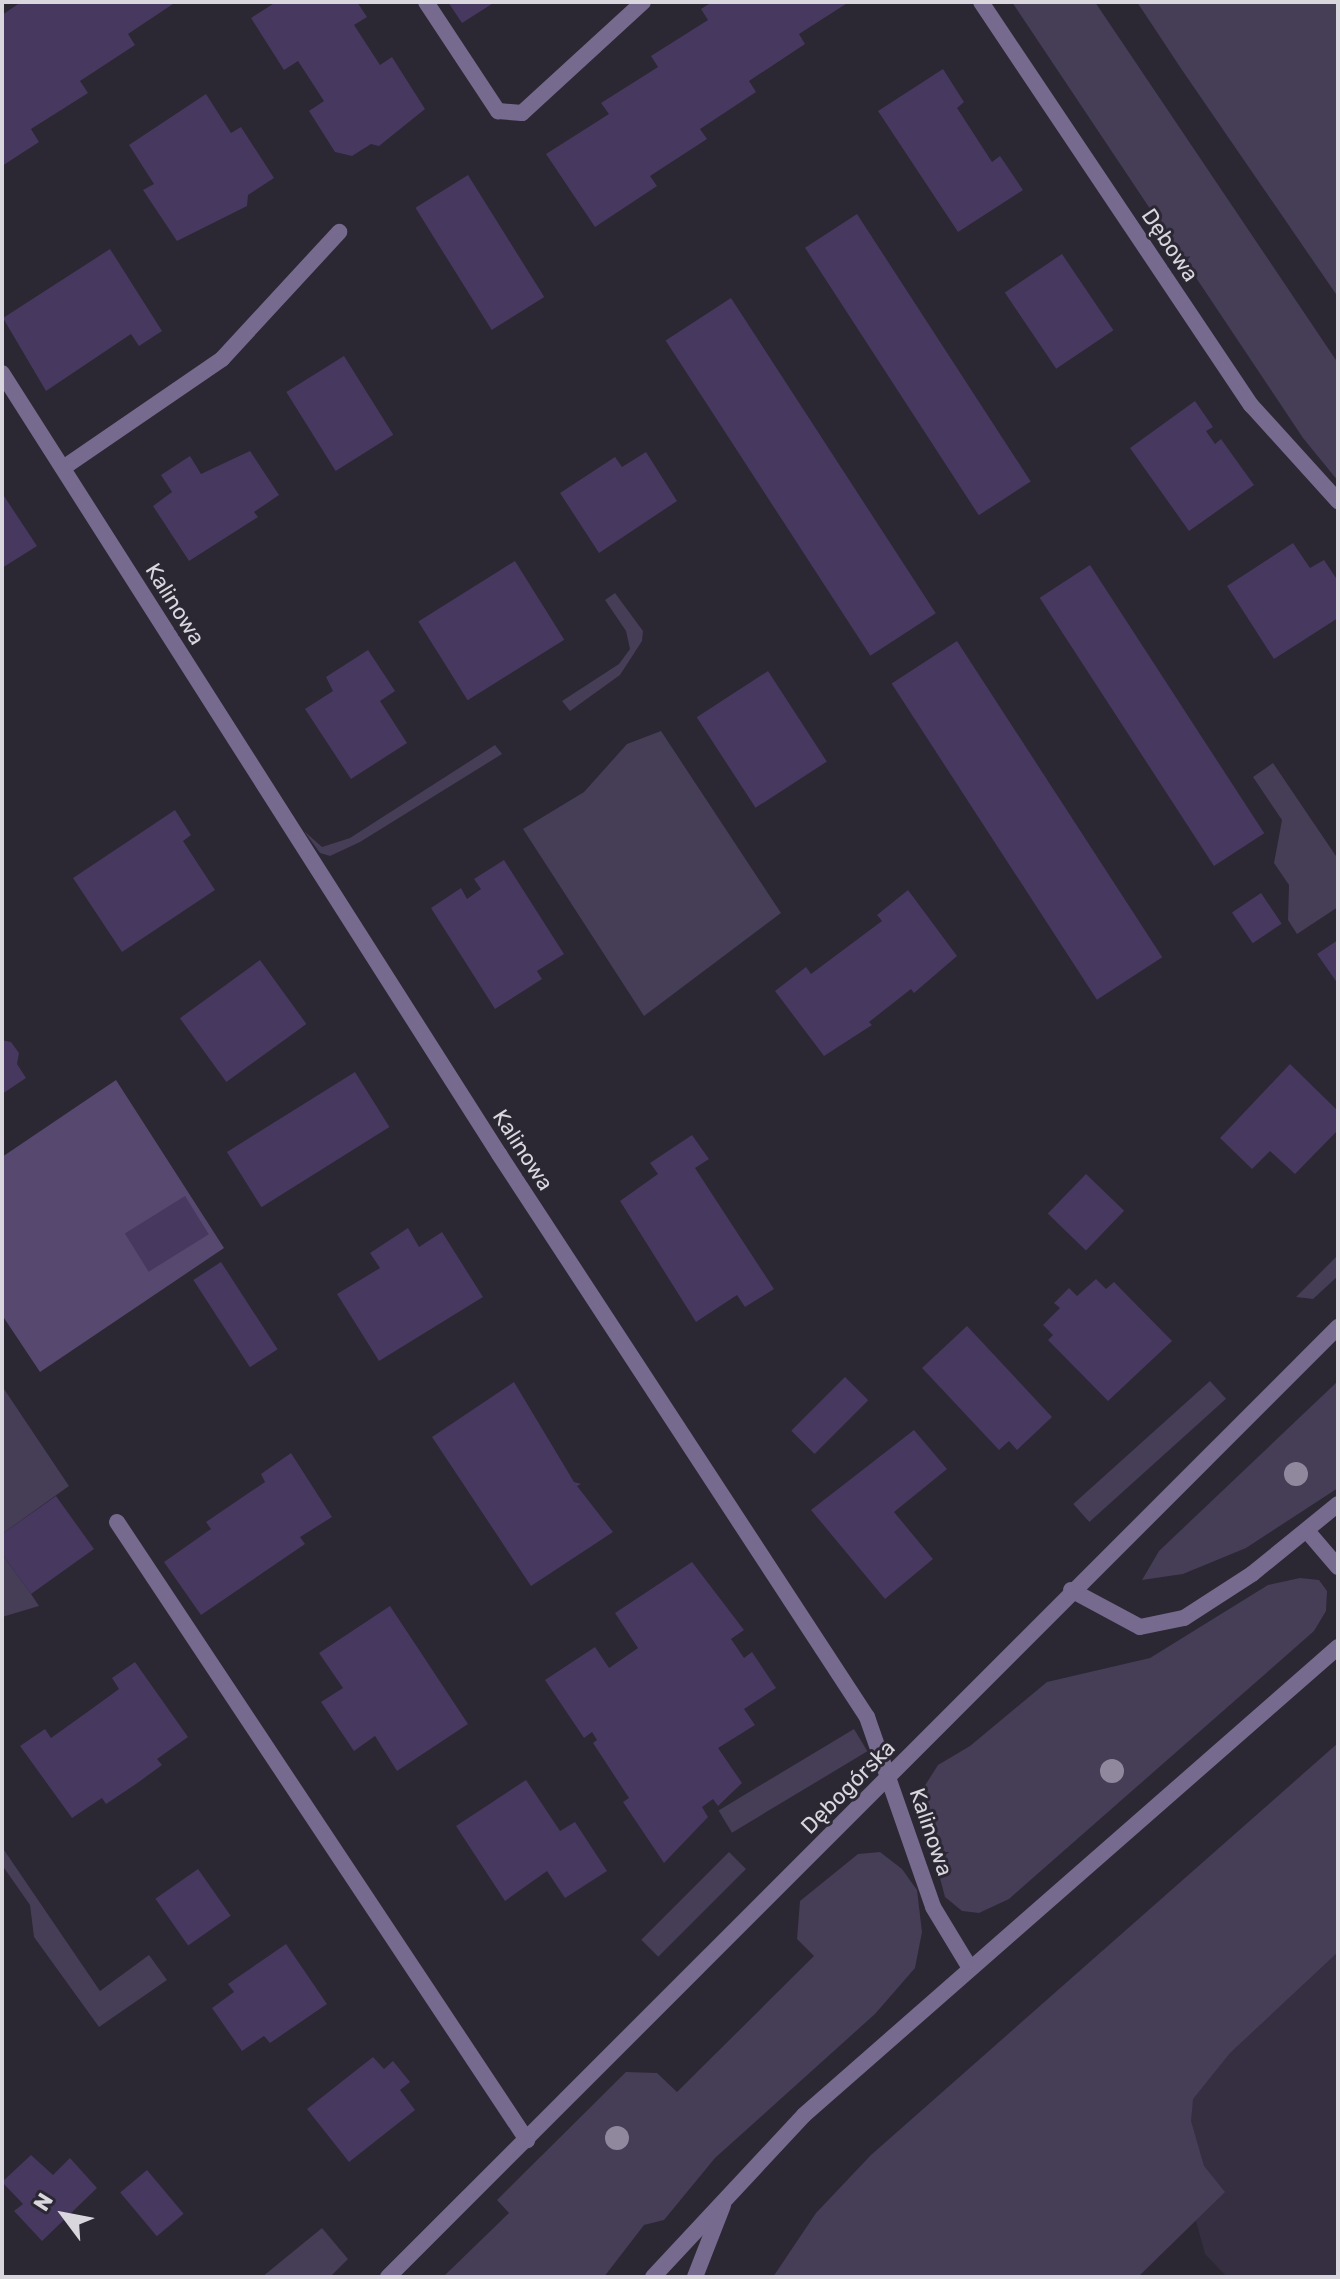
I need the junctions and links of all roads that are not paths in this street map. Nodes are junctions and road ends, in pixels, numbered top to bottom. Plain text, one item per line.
1 (426, 2) edge
2 (643, 2) edge
3 (981, 2) edge
4 (339, 232) dead end
5 (2, 373) edge
6 (63, 468) junction
7 (1338, 501) edge
8 (1338, 1327) edge
9 (1338, 1504) edge
10 (117, 1522) dead end
11 (1308, 1532) junction
12 (1338, 1567) edge
13 (1071, 1590) junction
14 (1338, 1647) edge
15 (890, 1778) junction
16 (970, 1968) junction
17 (527, 2140) junction
18 (723, 2204) junction
19 (388, 2277) edge
20 (653, 2277) edge
21 (695, 2277) edge

1 - 2 street
3 - 7 street, Dębowa
4 - 6 street
5 - 6 street, Kalinowa
6 - 15 street, Kalinowa
8 - 13 street, Dębogórska
9 - 11 street
10 - 17 street
11 - 12 street
11 - 13 street
13 - 15 street, Dębogórska
14 - 16 street
15 - 16 street, Kalinowa
15 - 17 street, Dębogórska
16 - 18 street
17 - 19 street, Dębogórska
18 - 20 street
18 - 21 street

